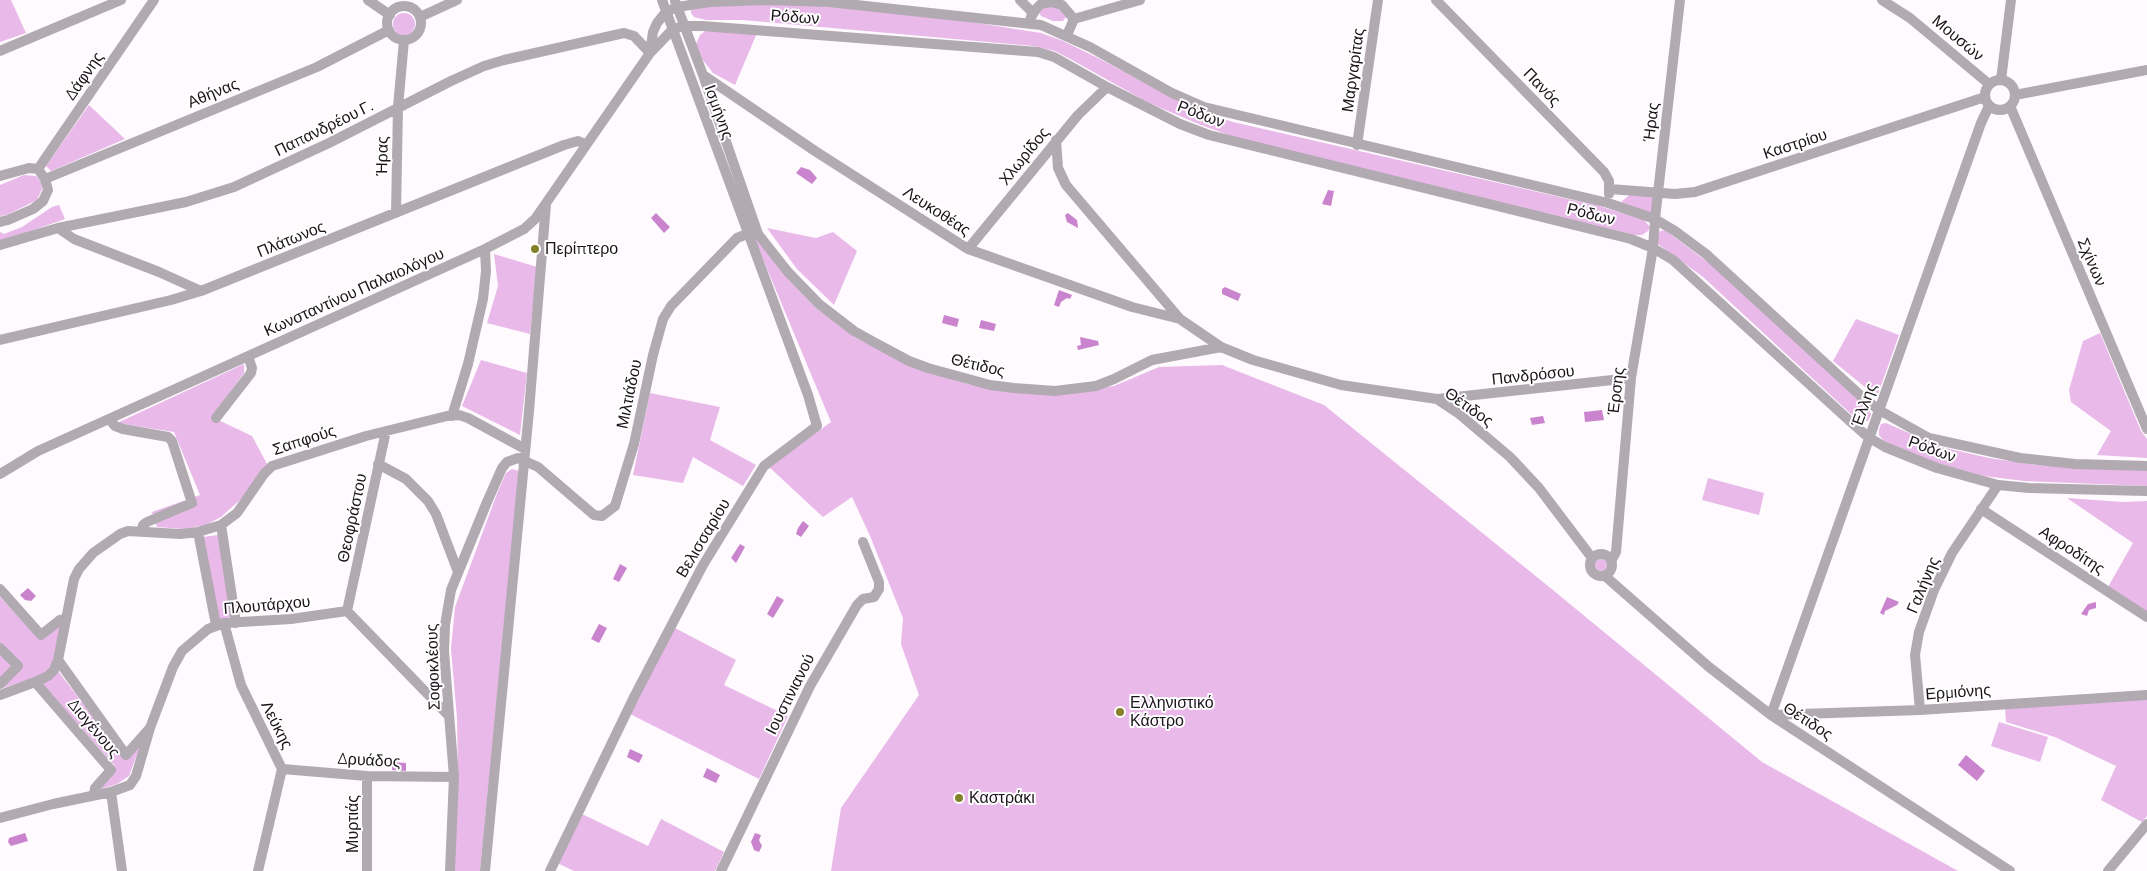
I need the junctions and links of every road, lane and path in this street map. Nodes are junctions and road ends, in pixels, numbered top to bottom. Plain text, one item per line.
1 (121, 0) edge
2 (154, 0) edge
3 (368, 0) edge
4 (458, 0) edge
5 (662, 0) edge
6 (1020, 0) edge
7 (1140, 0) edge
8 (1378, 0) edge
9 (1436, 0) edge
10 (1680, 0) edge
11 (1882, 0) edge
12 (2011, 0) edge
13 (1052, 1) edge
14 (407, 3) edge
15 (676, 3) edge
16 (666, 12) junction
17 (1033, 13) junction
18 (390, 15) junction
19 (420, 17) junction
20 (1074, 19) junction
21 (1030, 24) junction
22 (684, 26) junction
23 (673, 29) junction
24 (389, 30) junction
25 (1067, 35) junction
26 (404, 40) junction
27 (0, 52) edge
28 (650, 53) junction
29 (2147, 70) edge
30 (703, 75) junction
31 (2001, 80) junction
32 (1989, 84) junction
33 (1107, 87) junction
34 (2015, 95) junction
35 (1987, 102) junction
36 (2010, 106) junction
37 (398, 107) junction
38 (1056, 140) junction
39 (585, 144) junction
40 (1357, 145) junction
41 (38, 170) junction
42 (1, 172) edge
43 (45, 178) junction
44 (1610, 189) junction
45 (1658, 191) junction
46 (546, 203) junction
47 (1608, 203) junction
48 (396, 213) junction
49 (1655, 219) junction
50 (0, 222) edge
51 (58, 228) junction
52 (753, 234) junction
53 (0, 245) edge
54 (1653, 248) junction
55 (485, 249) junction
56 (968, 249) junction
57 (201, 291) junction
58 (1180, 319) junction
59 (0, 340) edge
60 (1221, 347) junction
61 (248, 356) junction
62 (1632, 378) junction
63 (1437, 399) junction
64 (1879, 410) junction
65 (452, 416) junction
66 (216, 418) dead end
67 (109, 419) junction
68 (2147, 429) edge
69 (386, 431) junction
70 (1868, 437) junction
71 (525, 449) junction
72 (524, 460) junction
73 (378, 464) junction
74 (2147, 466) edge
75 (0, 474) edge
76 (1998, 484) junction
77 (2147, 491) edge
78 (1981, 509) junction
79 (221, 526) junction
80 (142, 531) junction
81 (198, 532) junction
82 (863, 542) dead end
83 (1607, 557) junction
84 (1592, 558) junction
85 (458, 572) junction
86 (1606, 576) junction
87 (0, 589) edge
88 (347, 611) junction
89 (2147, 617) edge
90 (66, 618) junction
91 (236, 622) junction
92 (220, 624) junction
93 (0, 648) edge
94 (58, 660) junction
95 (35, 682) junction
96 (0, 684) edge
97 (0, 695) edge
98 (2147, 695) edge
99 (1920, 710) junction
100 (1771, 715) junction
101 (449, 716) junction
102 (150, 728) junction
103 (282, 768) junction
104 (367, 776) junction
105 (454, 777) junction
106 (110, 792) junction
107 (94, 795) junction
108 (0, 818) edge
109 (2147, 824) edge
110 (122, 871) edge
111 (258, 871) edge
112 (367, 871) edge
113 (450, 871) edge
114 (485, 871) edge
115 (550, 871) edge
116 (721, 871) edge
117 (2010, 871) edge
118 (2108, 871) edge

1 - 27 street
2 - 41 street, Δάφνης
3 - 18 street
4 - 19 street
5 - 16 street, Ισμήνης
6 - 17 street
7 - 20 street
8 - 40 street, Μαργαρίτας
9 - 44 street, Πανός
10 - 45 street, Ήρας
11 - 32 street, Μουσών
12 - 31 street
13 - 17 street
13 - 20 street
14 - 18 street
14 - 19 street
15 - 16 street, Ρόδων
15 - 21 street, Ρόδων
15 - 22 street, Ισμήνης
16 - 23 street, Ισμήνης
16 - 28 street, Ρόδων
17 - 21 street
18 - 24 street
19 - 26 street
20 - 25 street
21 - 25 street, Ρόδων
22 - 23 street, Ρόδων
22 - 30 street, Ισμήνης
22 - 33 street, Ρόδων
23 - 28 street
23 - 52 street, Ισμήνης
24 - 26 street
24 - 43 street, Αθήνας
25 - 40 street, Ρόδων
26 - 37 street, Ήρας
28 - 37 street, Παπανδρέου Γ.
28 - 39 street, Κωνσταντίνου Παλαιολόγου
29 - 34 street
30 - 52 street, Ισμήνης
30 - 56 street, Λευκοθέας
31 - 32 street
31 - 34 street
32 - 35 street
33 - 38 street, Χλωρίδος
33 - 54 street, Ρόδων
34 - 36 street
35 - 36 street
35 - 45 street, Καστρίου
35 - 64 street, Έλλης
36 - 68 street, Σχίνων
37 - 48 street, Ήρας
37 - 51 street, Παπανδρέου Γ.
38 - 56 street, Χλωρίδος
38 - 58 street, Θέτιδος
39 - 46 street, Κωνσταντίνου Παλαιολόγου
39 - 48 street, Πλάτωνος
40 - 47 street, Ρόδων
41 - 42 street
41 - 43 street
43 - 50 street
44 - 45 street, Καστρίου
44 - 47 street
45 - 49 street, Ήρας
46 - 55 street, Κωνσταντίνου Παλαιολόγου
46 - 71 street
47 - 49 street, Ρόδων
48 - 57 street, Πλάτωνος
49 - 54 street, Ήρας
49 - 64 street, Ρόδων
51 - 53 street, Παπανδρέου Γ.
51 - 57 street
52 - 60 street, Θέτιδος
52 - 72 street, Μιλτιάδου
52 - 115 street, Βελισσαρίου
54 - 62 street, Έρσης
54 - 70 street, Ρόδων
55 - 61 street, Κωνσταντίνου Παλαιολόγου
55 - 65 street
56 - 58 street, Λευκοθέας
57 - 59 street, Πλάτωνος
58 - 60 street, Θέτιδος
60 - 63 street, Θέτιδος
61 - 66 street
61 - 67 street, Κωνσταντίνου Παλαιολόγου
62 - 63 street, Πανδρόσου
62 - 83 street, Έρσης
63 - 84 street, Θέτιδος
64 - 70 street, Έλλης
64 - 74 street, Ρόδων
65 - 69 street, Σαπφούς
65 - 71 street
67 - 75 street, Κωνσταντίνου Παλαιολόγου
67 - 80 street
69 - 73 street, Θεοφράστου
69 - 79 street, Σαπφούς
70 - 76 street, Ρόδων
70 - 100 street, Έλλης
71 - 72 street
72 - 85 street, Σοφοκλέους
72 - 114 street
73 - 85 street
73 - 88 street, Θεοφράστου
76 - 77 street, Ρόδων
76 - 78 street, Γαλήνης
78 - 89 street, Αφροδίτης
78 - 99 street, Γαλήνης
79 - 81 street, Σαπφούς
79 - 91 street
80 - 81 street, Σαπφούς
80 - 90 street, Σαπφούς
81 - 92 street, Λεύκης
82 - 116 street, Ιουστινιανού
83 - 84 street
83 - 86 street
84 - 86 street
85 - 101 street, Σοφοκλέους
86 - 100 street, Θέτιδος
87 - 90 street
88 - 91 street, Πλουτάρχου
88 - 101 street
90 - 94 street, Σαπφούς
91 - 92 street, Πλουτάρχου
92 - 102 street, Πλουτάρχου
92 - 103 street, Λεύκης
93 - 96 street
94 - 95 street, Σαπφούς
94 - 102 street
95 - 97 street, Σαπφούς
95 - 107 street, Διογένους
98 - 99 street, Ερμιόνης
99 - 100 street, Ερμιόνης
100 - 117 street, Θέτιδος
101 - 105 street, Σοφοκλέους
102 - 106 street, Πλουτάρχου
103 - 104 street, Δρυάδος
103 - 111 street, Λεύκης
104 - 105 street, Δρυάδος
104 - 112 street, Μυρτιάς
105 - 113 street, Σοφοκλέους
106 - 107 street, Πλουτάρχου
106 - 110 street
107 - 108 street, Πλουτάρχου
109 - 118 street

